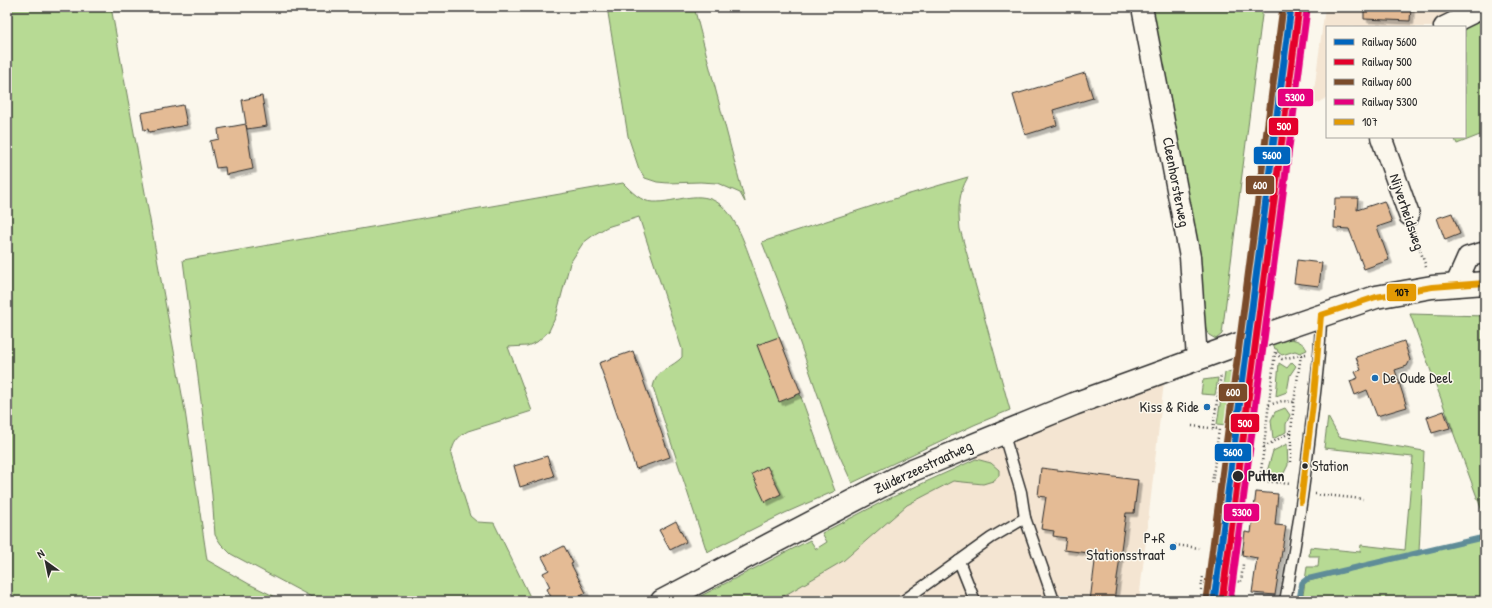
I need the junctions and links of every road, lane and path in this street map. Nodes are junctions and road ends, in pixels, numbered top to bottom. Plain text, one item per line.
1 (1142, 7) edge
2 (1485, 7) edge
3 (1446, 26) edge
4 (1381, 138) edge
5 (1409, 215) joint
6 (1485, 252) edge
7 (1485, 283) edge
8 (1456, 284) junction
9 (1432, 287) junction
10 (1321, 315) junction
11 (1275, 352) dead end
12 (1301, 355) dead end
13 (1197, 360) junction
14 (1221, 374) dead end
15 (1294, 402) junction
16 (1270, 405) junction
17 (1192, 426) dead end
18 (1214, 429) junction
19 (1003, 432) junction
20 (1291, 432) junction
21 (1264, 447) junction
22 (1290, 469) dead end
23 (1289, 477) dead end
24 (1256, 480) dead end
25 (1260, 480) junction
26 (1212, 484) dead end
27 (1288, 484) junction
28 (1304, 489) junction
29 (1363, 499) dead end
30 (1026, 518) junction
31 (1175, 545) dead end
32 (1198, 548) dead end
33 (959, 561) junction
34 (1243, 564) dead end
35 (1202, 590) dead end
36 (662, 601) edge
37 (903, 601) edge
38 (974, 601) edge
39 (1054, 601) edge
40 (1285, 601) edge

1 - 13 street, Cleenhorsterweg
2 - 3 street
4 - 5 street, Nijverheidsweg
5 - 9 path, Nijverheidsweg
6 - 8 street
7 - 8 street, Zuiderzeestraatweg
8 - 9 street, Zuiderzeestraatweg
9 - 10 street, Zuiderzeestraatweg
10 - 13 street, Zuiderzeestraatweg
10 - 28 lane
11 - 16 path
12 - 15 path
13 - 19 street, Zuiderzeestraatweg
14 - 18 path
15 - 16 path
15 - 20 path
16 - 21 path
17 - 18 path
18 - 26 path
19 - 30 lane
19 - 36 street, Zuiderzeestraatweg
20 - 21 path
20 - 22 path
21 - 25 path
23 - 27 path
24 - 25 path
25 - 27 path
27 - 28 path
28 - 29 path
28 - 40 lane
30 - 33 lane
30 - 39 lane
31 - 32 path
33 - 37 lane
33 - 38 lane
34 - 35 path

